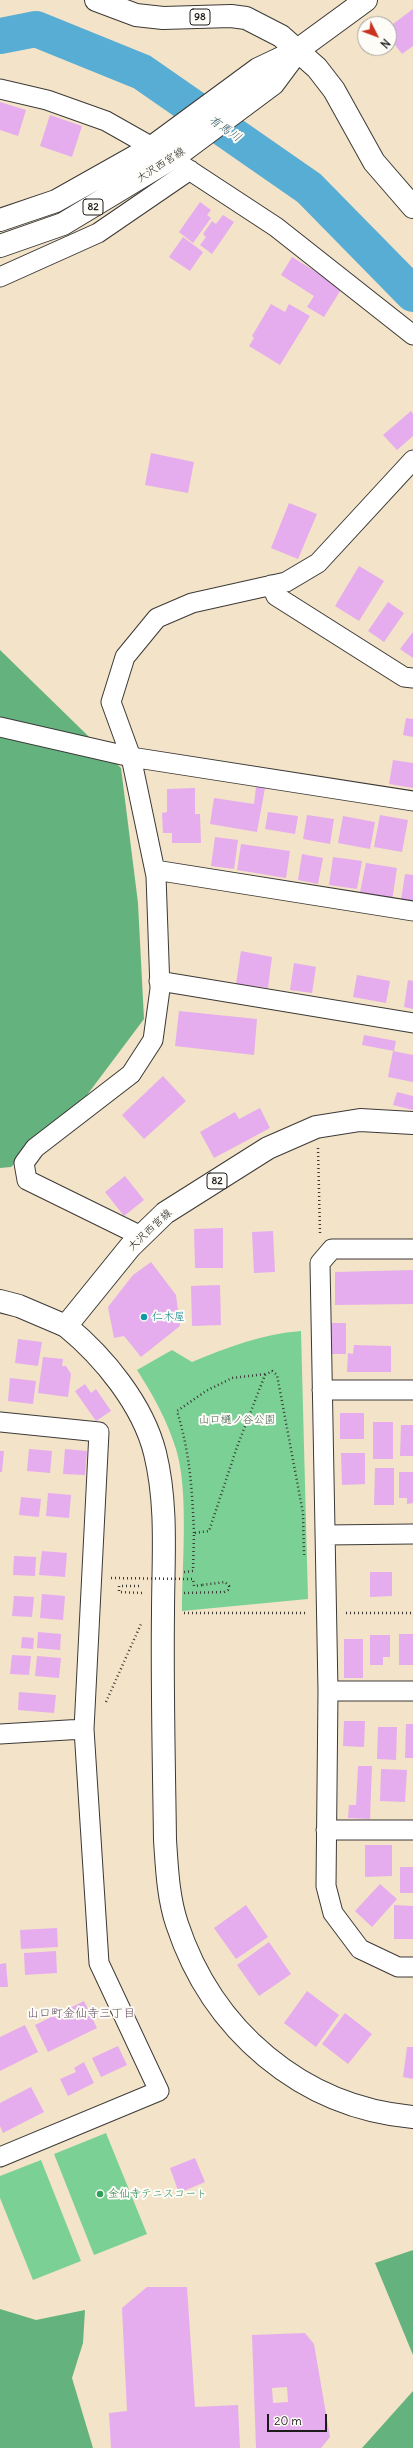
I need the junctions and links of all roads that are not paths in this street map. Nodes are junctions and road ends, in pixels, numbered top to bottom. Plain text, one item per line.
1 (96, 0) edge
2 (366, 0) edge
3 (298, 49) junction
4 (0, 89) edge
5 (156, 145) junction
6 (184, 163) junction
7 (413, 208) edge
8 (0, 220) edge
9 (0, 246) edge
10 (0, 277) edge
11 (413, 335) edge
12 (413, 460) edge
13 (270, 586) junction
14 (413, 678) edge
15 (0, 727) edge
16 (131, 757) junction
17 (413, 801) edge
18 (155, 870) junction
19 (413, 911) edge
20 (159, 981) junction
21 (413, 1023) edge
22 (413, 1123) edge
23 (141, 1236) junction
24 (413, 1249) edge
25 (0, 1302) edge
26 (66, 1326) junction
27 (322, 1390) junction
28 (413, 1390) edge
29 (0, 1422) edge
30 (413, 1534) edge
31 (326, 1535) junction
32 (328, 1691) junction
33 (413, 1691) edge
34 (84, 1729) junction
35 (0, 1734) edge
36 (326, 1830) junction
37 (413, 1830) edge
38 (413, 1967) edge
39 (413, 2117) edge
40 (0, 2157) edge

1 - 3 main road, 98
2 - 3 main road
3 - 5 main road, 大沢西宮線 / 82
3 - 6 main road, 大沢西宮線 / 82
3 - 7 main road
4 - 5 street
5 - 8 main road, 大沢西宮線 / 82
6 - 9 main road, 大沢西宮線 / 82
6 - 10 street
6 - 11 street
12 - 13 street
13 - 14 street
13 - 16 street
15 - 16 street
16 - 17 street
16 - 18 street
18 - 19 street
18 - 20 street
20 - 21 street
20 - 23 street
22 - 23 main road, 大沢西宮線 / 82
23 - 26 main road, 大沢西宮線 / 82
24 - 27 street
25 - 26 main road
26 - 39 main road
27 - 28 street
27 - 31 street
29 - 34 street
30 - 31 street
31 - 32 street
32 - 33 street
32 - 36 street
34 - 35 street
34 - 40 street
36 - 37 street
36 - 38 street

